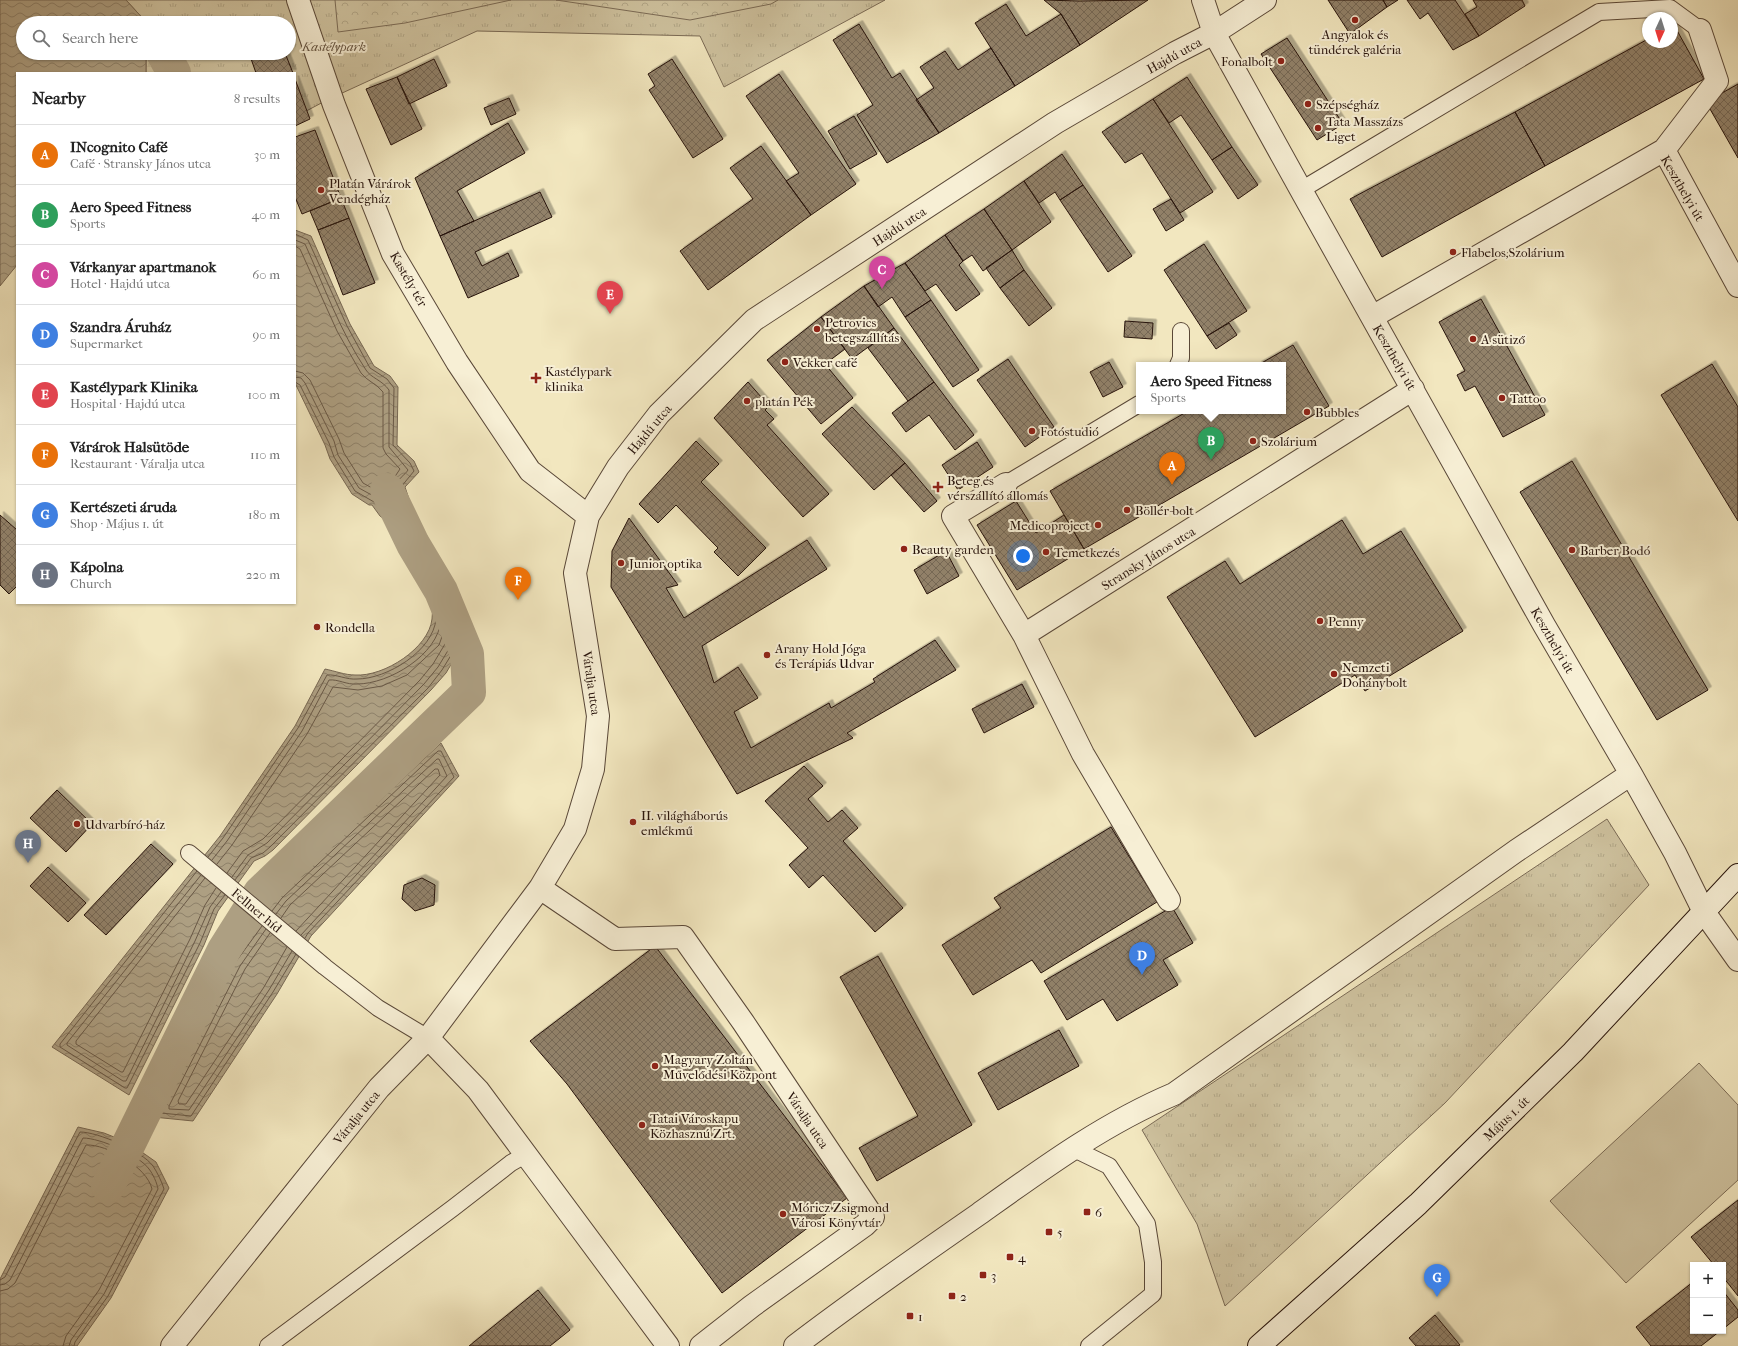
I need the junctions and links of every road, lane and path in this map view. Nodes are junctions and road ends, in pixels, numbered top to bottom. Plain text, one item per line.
1 (298, 0) edge
2 (1203, 0) edge
3 (1265, 0) edge
4 (1700, 30) joint
5 (1214, 33) junction
6 (1664, 150) junction
7 (1301, 190) junction
8 (1738, 286) edge
9 (1372, 317) junction
10 (1181, 331) dead end
11 (1179, 362) edge
12 (1413, 389) junction
13 (1136, 406) edge
14 (1006, 484) joint
15 (588, 516) junction
16 (1024, 635) junction
17 (1631, 774) junction
18 (189, 853) dead end
19 (1738, 875) edge
20 (540, 888) junction
21 (1170, 900) dead end
22 (1704, 912) junction
23 (1738, 960) edge
24 (428, 1038) junction
25 (1072, 1148) junction
26 (525, 1155) junction
27 (172, 1346) edge
28 (268, 1346) edge
29 (668, 1346) edge
30 (701, 1346) edge
31 (795, 1346) edge
32 (1089, 1346) edge
33 (1259, 1346) edge

1 - 15 street, Kastély tér
2 - 5 street, Keszthelyi út
3 - 5 street, Hajdú utca
4 - 6 street
4 - 7 lane
5 - 7 street, Keszthelyi út
5 - 15 street, Hajdú utca
6 - 8 street, Keszthelyi út
6 - 9 street, Keszthelyi út
7 - 9 street, Keszthelyi út
9 - 12 street, Keszthelyi út
10 - 11 lane
12 - 16 street, Stransky János utca
12 - 17 street, Keszthelyi út
13 - 14 lane
14 - 16 street
15 - 20 street, Váralja utca
16 - 21 street
17 - 22 street, Keszthelyi út
17 - 25 street
18 - 24 lane, Fellner híd
19 - 22 street, Május 1. út
20 - 24 street, Váralja utca
20 - 30 street, Váralja utca
22 - 23 street, Keszthelyi út
22 - 33 street, Május 1. út
24 - 26 street
24 - 27 street, Váralja utca
25 - 31 street
25 - 32 lane
26 - 28 lane
26 - 29 street

